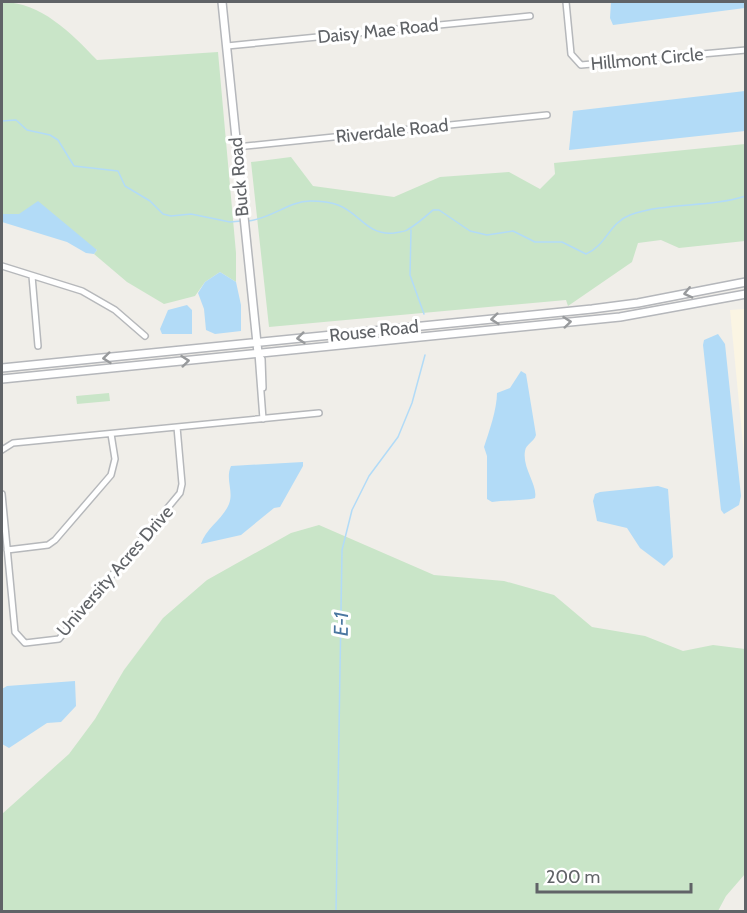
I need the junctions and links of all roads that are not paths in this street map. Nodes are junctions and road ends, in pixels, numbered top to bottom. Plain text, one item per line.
1 (222, 2) edge
2 (566, 2) edge
3 (530, 16) dead end
4 (226, 46) junction
5 (746, 50) edge
6 (547, 115) dead end
7 (236, 147) junction
8 (2, 266) edge
9 (32, 276) junction
10 (746, 282) edge
11 (746, 294) edge
12 (620, 306) junction
13 (620, 317) junction
14 (145, 336) dead end
15 (257, 342) junction
16 (38, 346) dead end
17 (258, 353) junction
18 (2, 368) edge
19 (2, 380) edge
20 (319, 413) dead end
21 (263, 419) junction
22 (177, 428) junction
23 (111, 434) junction
24 (2, 450) edge
25 (2, 494) edge
26 (7, 550) junction

1 - 4 street, Buck Road
2 - 5 street, Hillmont Circle
3 - 4 street, Daisy Mae Road
4 - 7 street, Buck Road
6 - 7 street, Riverdale Road
7 - 15 street, Buck Road
8 - 9 street
9 - 14 street
9 - 16 street
10 -> 12 street, Rouse Road
11 - 13 street, Rouse Road
12 - 13 street
12 -> 15 street, Rouse Road
17 -> 13 street, Rouse Road
15 - 17 street, Buck Road
15 -> 18 street, Rouse Road
19 -> 17 street, Rouse Road
17 - 21 street, Buck Road
20 - 21 street
21 - 22 street
22 - 23 street
22 - 26 street, University Acres Drive
23 - 24 street
23 - 26 street
25 - 26 street, University Acres Drive

